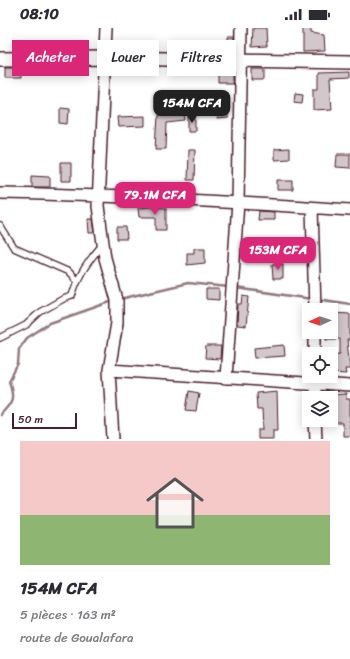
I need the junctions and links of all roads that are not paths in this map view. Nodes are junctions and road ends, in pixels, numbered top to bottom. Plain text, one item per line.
1 (106, 28) edge
2 (241, 28) edge
3 (106, 40) edge
4 (97, 58) edge
5 (0, 60) edge
6 (159, 60) edge
7 (241, 62) junction
8 (350, 62) edge
9 (104, 76) edge
10 (0, 192) edge
11 (99, 194) junction
12 (238, 202) junction
13 (312, 208) junction
14 (350, 210) edge
15 (0, 226) edge
16 (103, 244) junction
17 (77, 281) junction
18 (315, 303) edge
19 (0, 338) edge
20 (109, 370) junction
21 (226, 378) junction
22 (302, 380) edge
23 (332, 383) edge
24 (350, 386) edge
25 (315, 427) edge
26 (113, 439) edge
27 (316, 439) edge

1 - 3 street
2 - 7 street
4 - 5 street
6 - 7 street
7 - 8 street
7 - 12 street
9 - 11 street
10 - 11 street
11 - 12 street
11 - 16 street
12 - 13 street
12 - 21 street
13 - 14 street
13 - 18 street
15 - 17 lane
16 - 17 lane
16 - 20 street
17 - 19 lane
20 - 21 street
20 - 26 street
21 - 22 street
23 - 24 street
25 - 27 street

